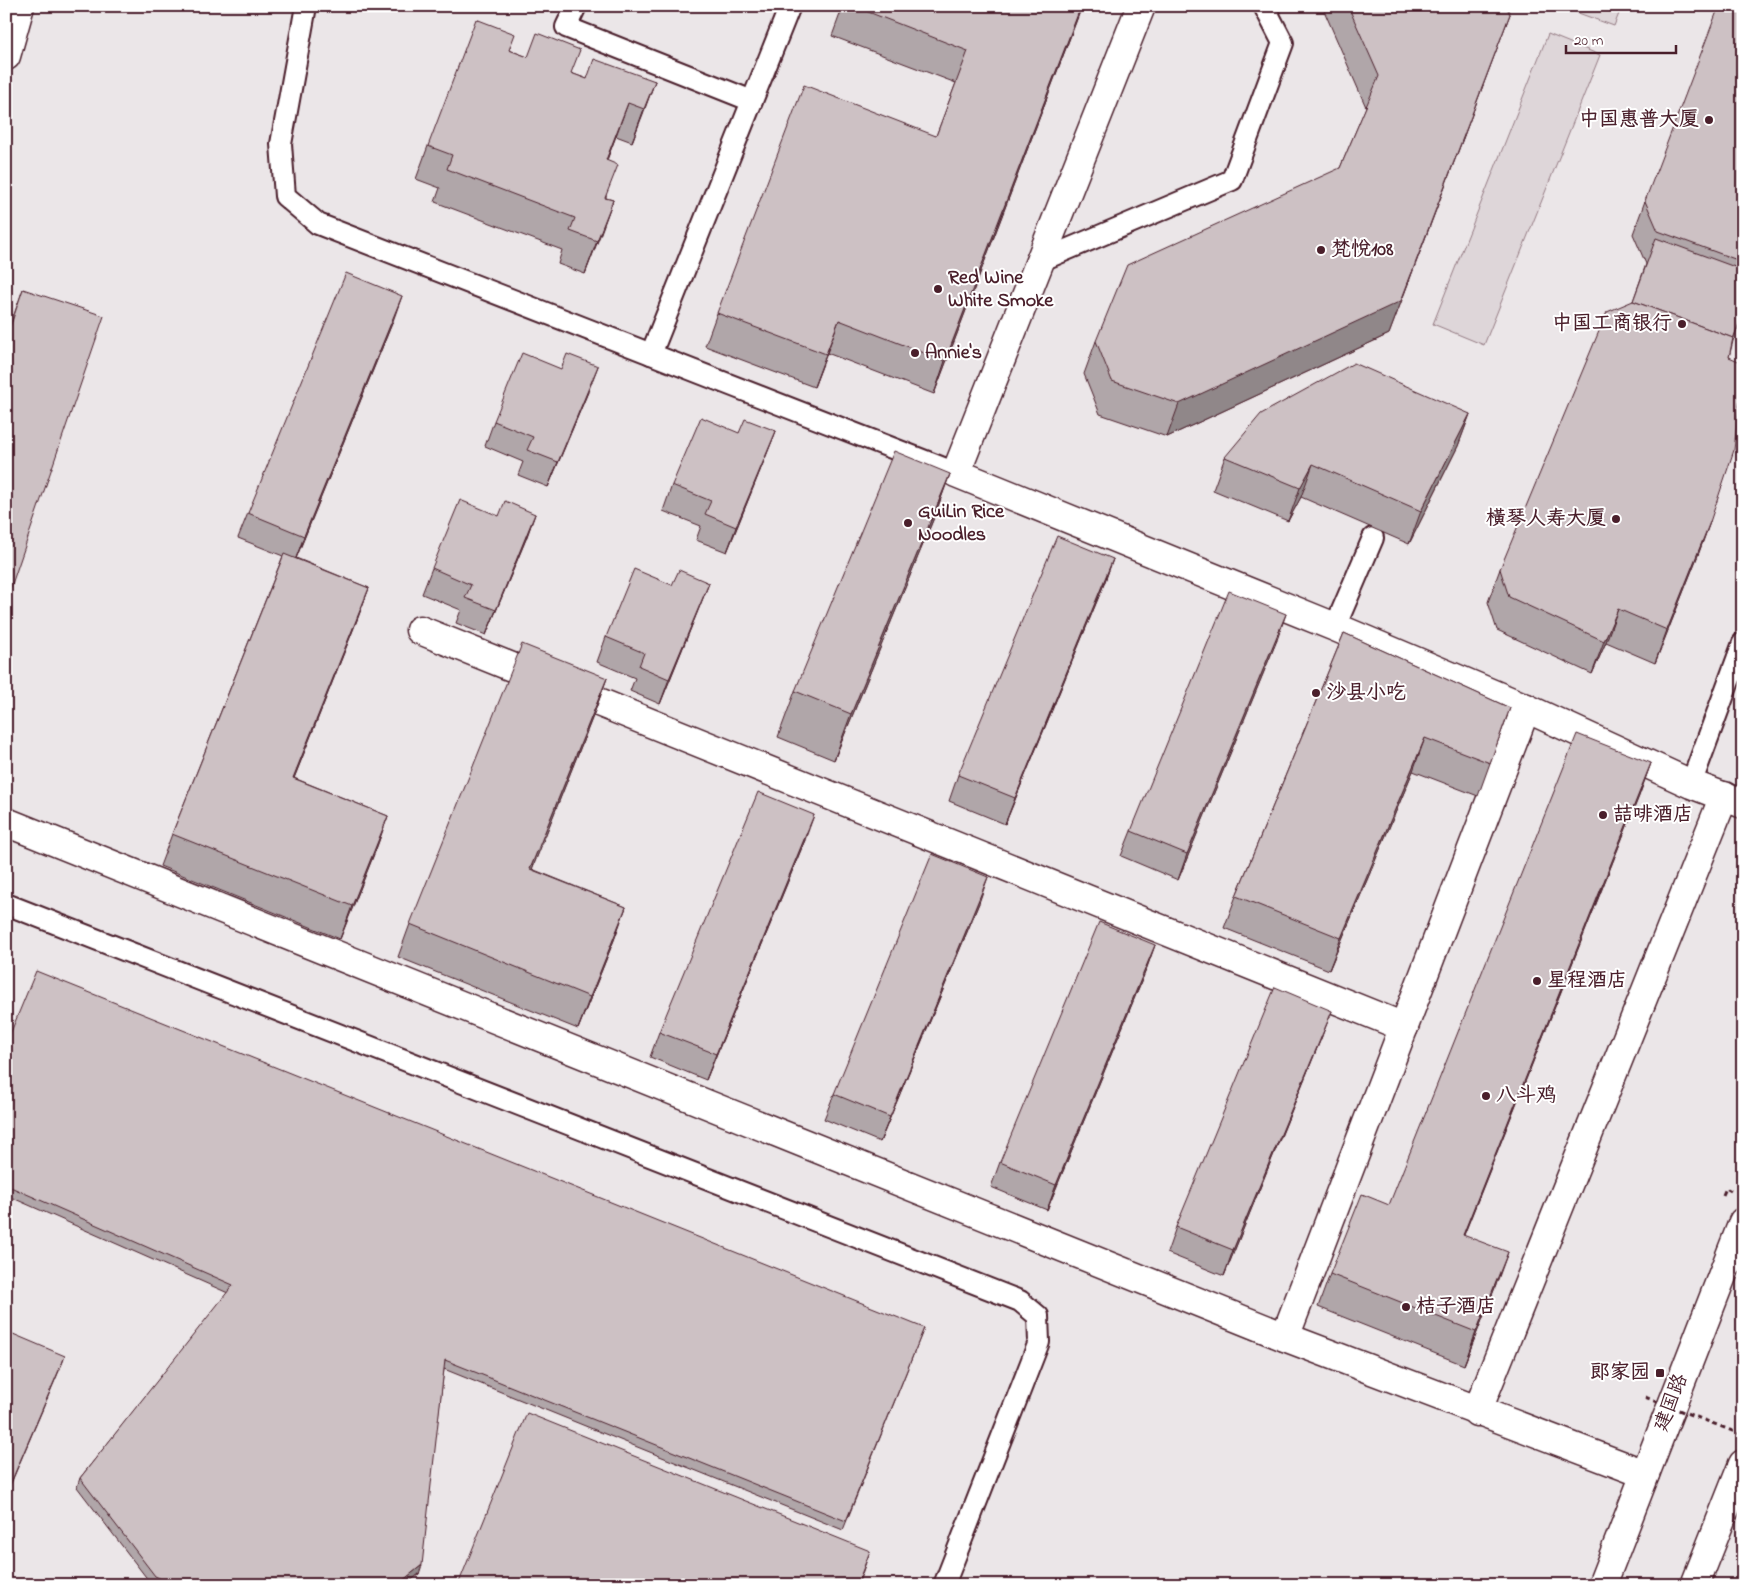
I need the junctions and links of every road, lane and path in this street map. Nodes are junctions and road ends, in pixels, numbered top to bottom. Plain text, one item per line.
1 (20, 6) edge
2 (306, 6) edge
3 (576, 6) edge
4 (790, 6) edge
5 (1141, 6) edge
6 (1264, 6) edge
7 (6, 56) edge
8 (752, 101) junction
9 (1040, 261) junction
10 (651, 354) junction
11 (956, 473) junction
12 (1373, 538) dead end
13 (1334, 627) junction
14 (420, 630) dead end
15 (1743, 643) edge
16 (1526, 708) junction
17 (1691, 784) junction
18 (1734, 800) edge
19 (6, 822) edge
20 (6, 904) edge
21 (1404, 1027) junction
22 (1743, 1222) edge
23 (1285, 1337) junction
24 (1645, 1397) dead end
25 (1476, 1412) junction
26 (1743, 1435) edge
27 (1743, 1464) edge
28 (1645, 1474) junction
29 (944, 1585) edge
30 (1602, 1585) edge
31 (1695, 1585) edge

1 - 7 main road
2 - 10 lane
3 - 8 lane
4 - 8 lane
5 - 9 main road
6 - 9 lane
8 - 10 lane
9 - 11 main road
10 - 11 lane
11 - 13 main road
12 - 13 lane
13 - 16 main road
14 - 21 main road
15 - 17 lane
16 - 17 main road
16 - 21 main road
17 - 18 main road
18 - 25 main road
19 - 23 main road
20 - 29 lane
21 - 23 main road
22 - 28 main road, 建国路
23 - 25 main road
24 - 26 path, bridge
25 - 28 main road
27 - 31 main road
28 - 30 main road, 建国路

